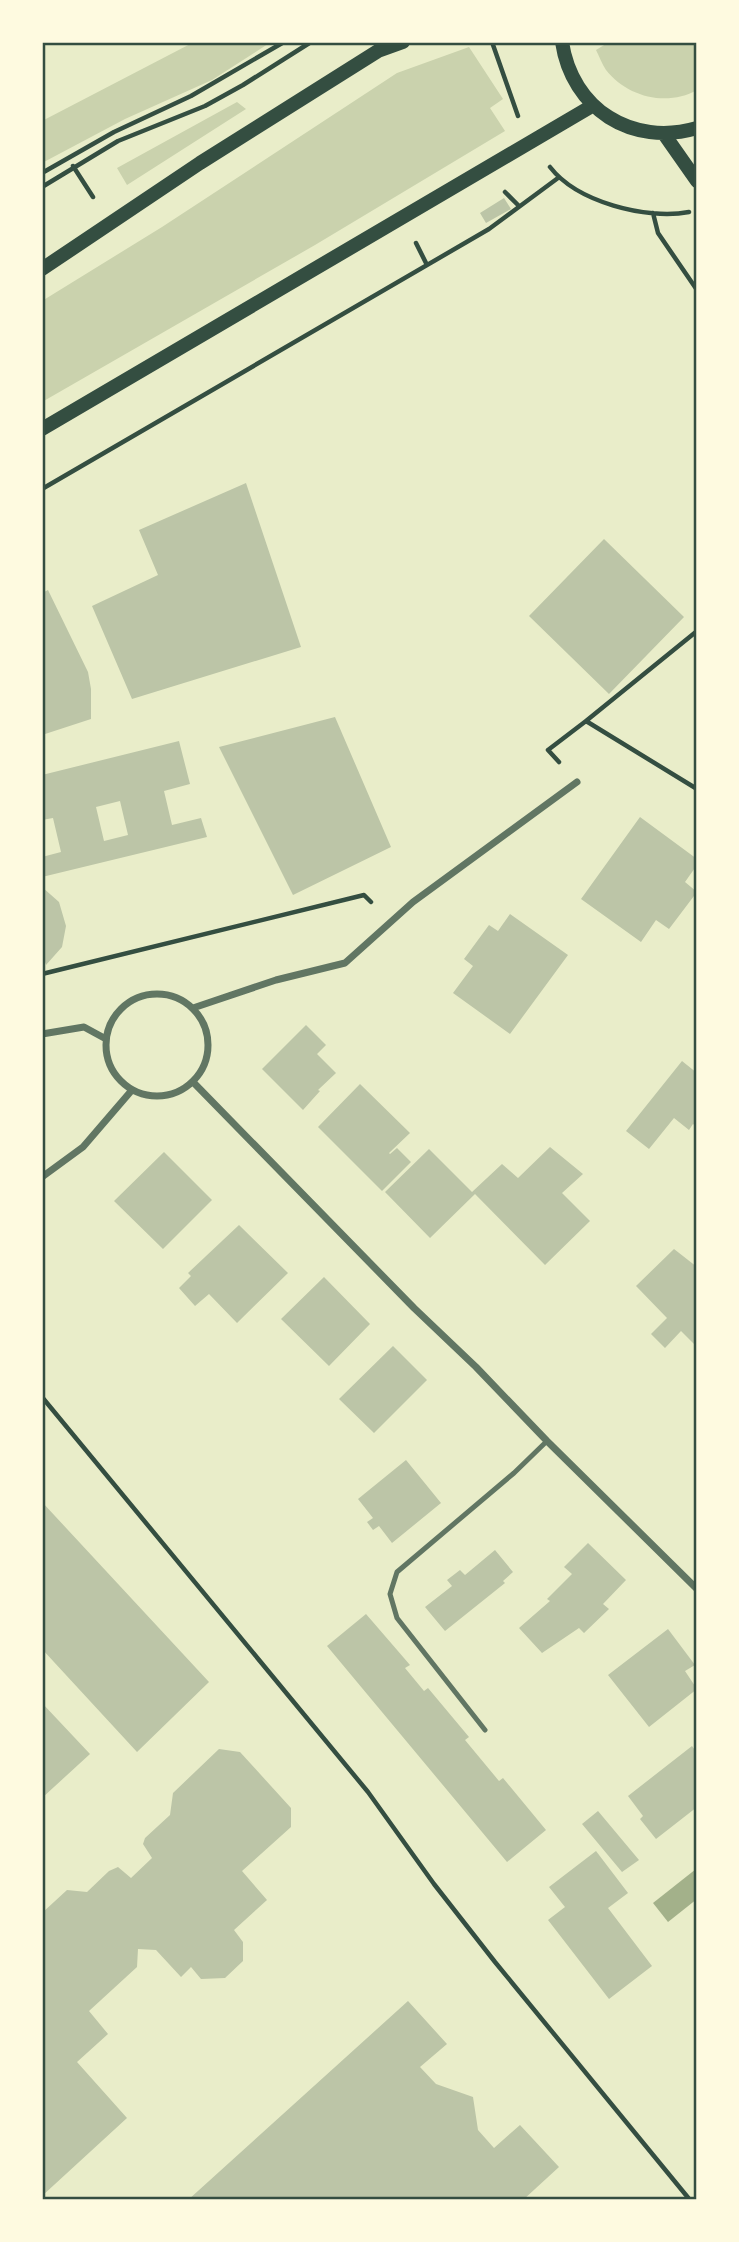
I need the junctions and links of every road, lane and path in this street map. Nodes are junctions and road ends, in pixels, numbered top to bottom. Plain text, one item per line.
1 (284, 42) edge
2 (311, 42) edge
3 (402, 42) edge
4 (562, 42) edge
5 (592, 106) junction
6 (697, 128) edge
7 (664, 134) junction
8 (73, 166) junction
9 (42, 173) edge
10 (697, 181) edge
11 (42, 187) edge
12 (505, 191) dead end
13 (95, 201) dead end
14 (519, 206) junction
15 (697, 211) edge
16 (653, 213) junction
17 (416, 242) dead end
18 (427, 265) junction
19 (42, 269) edge
20 (697, 289) edge
21 (42, 429) edge
22 (42, 489) edge
23 (697, 631) edge
24 (586, 720) junction
25 (577, 782) joint
26 (697, 789) edge
27 (392, 922) junction
28 (42, 974) edge
29 (193, 1008) junction
30 (42, 1034) edge
31 (106, 1039) junction
32 (193, 1082) junction
33 (132, 1090) junction
34 (42, 1177) edge
35 (42, 1397) edge
36 (547, 1441) junction
37 (697, 1589) edge
38 (485, 1730) dead end
39 (690, 2200) edge

1 - 9 path
2 - 8 path
3 - 19 main road
4 - 5 main road
5 - 7 main road
5 - 21 main road
6 - 7 main road
7 - 10 main road
8 - 11 path
8 - 13 path
12 - 14 path
14 - 16 path
14 - 18 path
15 - 16 path
16 - 20 path
17 - 18 path
18 - 22 path
23 - 24 path
24 - 25 path
24 - 26 path
25 - 27 street
27 - 28 path
27 - 29 street
29 - 31 street
29 - 32 street
30 - 31 street
31 - 33 street
32 - 33 street
32 - 36 street
33 - 34 street
35 - 39 path
36 - 37 street
36 - 38 lane

